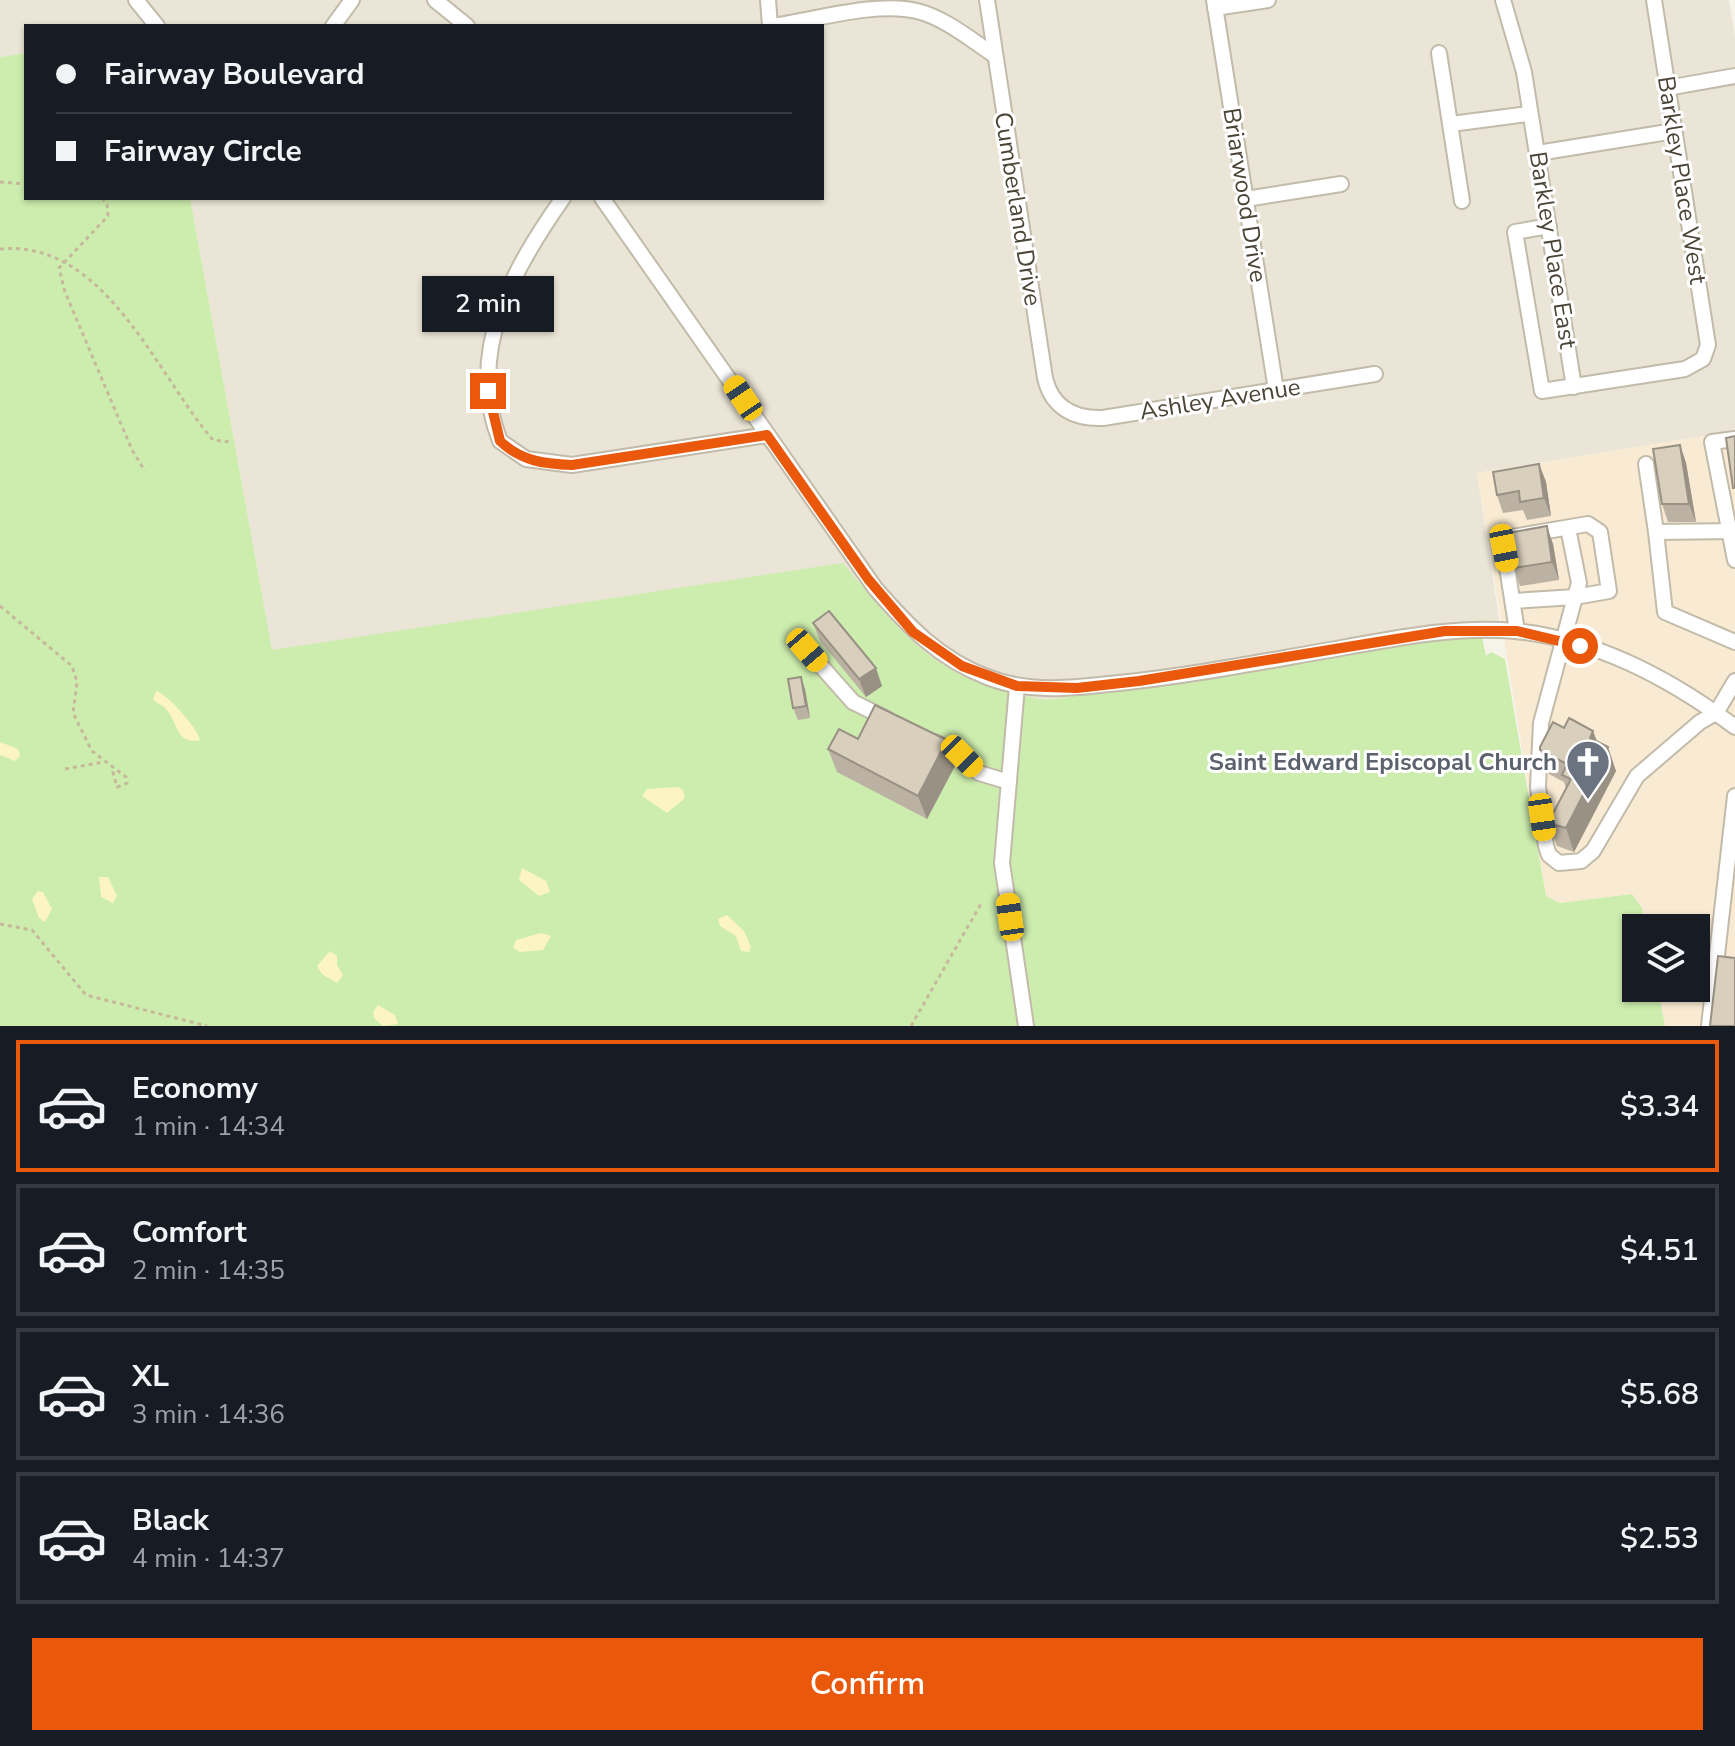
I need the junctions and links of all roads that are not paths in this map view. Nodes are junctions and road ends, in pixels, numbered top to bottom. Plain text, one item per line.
1 (136, 0) edge
2 (352, 0) edge
3 (435, 0) edge
4 (768, 0) edge
5 (987, 0) edge
6 (1268, 0) edge
7 (1503, 0) edge
8 (1654, 0) edge
9 (1215, 4) edge
10 (155, 24) edge
11 (334, 24) edge
12 (465, 24) edge
13 (772, 24) edge
14 (785, 24) edge
15 (1439, 53) dead end
16 (994, 55) junction
17 (1735, 76) edge
18 (1667, 88) junction
19 (1528, 114) junction
20 (1451, 124) junction
21 (1674, 131) junction
22 (1538, 153) junction
23 (1341, 184) dead end
24 (1246, 199) junction
25 (562, 200) edge
26 (603, 200) edge
27 (1462, 201) dead end
28 (1549, 226) junction
29 (1375, 374) dead end
30 (1574, 387) junction
31 (1276, 390) junction
32 (1066, 411) joint
33 (767, 435) junction
34 (1735, 439) edge
35 (1646, 464) dead end
36 (1568, 528) junction
37 (1732, 531) edge
38 (1656, 532) junction
39 (1735, 560) edge
40 (1575, 597) junction
41 (1514, 601) junction
42 (1517, 631) junction
43 (1561, 640) junction
44 (1735, 642) edge
45 (807, 650) dead end
46 (1735, 681) edge
47 (1017, 686) junction
48 (1716, 713) junction
49 (1735, 726) edge
50 (1009, 782) junction
51 (1735, 796) edge
52 (1026, 1026) edge
53 (1709, 1026) edge

1 - 10 street
2 - 11 street
3 - 12 street
4 - 13 street
5 - 16 street, Cumberland Drive
6 - 9 street
7 - 19 street, Barkley Place East
8 - 18 street, Barkley Place West
9 - 24 street, Briarwood Drive
14 - 16 street
15 - 20 street
16 - 32 street, Cumberland Drive
17 - 18 street
18 - 21 street, Barkley Place West
19 - 20 street
19 - 22 street, Barkley Place East
20 - 27 street
21 - 22 street
21 - 30 street, Barkley Place West
22 - 28 street, Barkley Place East
23 - 24 street
24 - 31 street, Briarwood Drive
25 - 33 street
26 - 33 street
28 - 30 street, Barkley Place East
28 - 30 street
29 - 31 street, Ashley Avenue
31 - 32 street, Ashley Avenue
33 - 47 street
34 - 37 street
35 - 38 street
36 - 40 street
36 - 40 street
36 - 41 street
37 - 38 street
37 - 39 street
38 - 44 street
40 - 41 street
40 - 43 street
41 - 42 street
42 - 43 street
42 - 47 street
43 - 48 street
43 - 48 street
45 - 50 street
46 - 48 street
47 - 50 street
48 - 49 street
50 - 52 street
51 - 53 street

